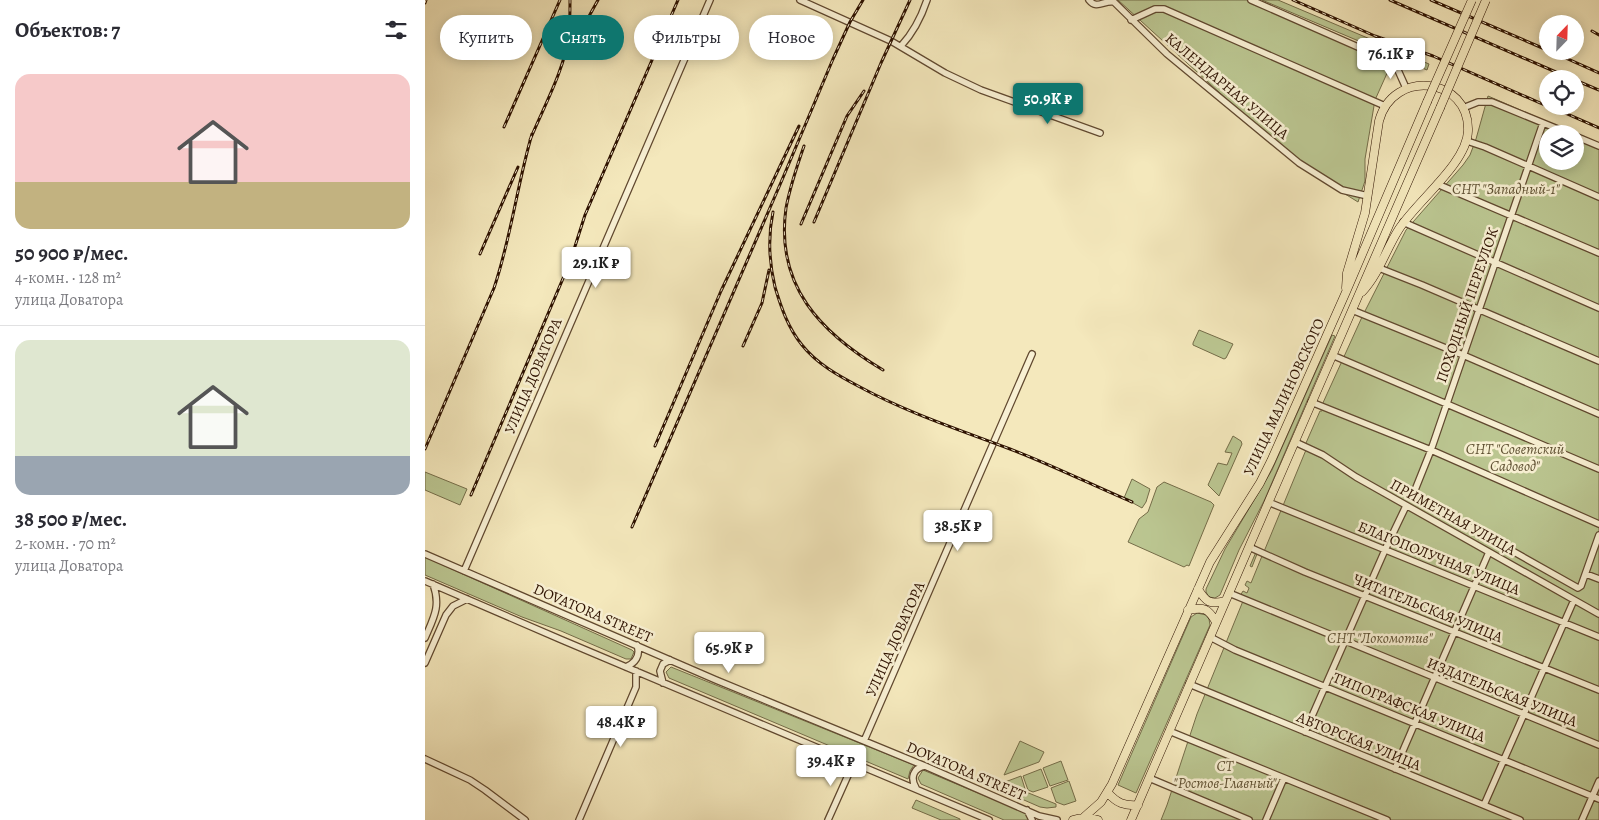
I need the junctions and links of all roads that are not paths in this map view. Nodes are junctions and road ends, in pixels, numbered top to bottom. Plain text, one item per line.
1 (710, 0) edge
2 (800, 0) edge
3 (927, 0) edge
4 (1089, 0) edge
5 (1251, 0) edge
6 (1472, 0) edge
7 (1486, 0) edge
8 (1131, 20) junction
9 (901, 46) junction
10 (1406, 88) junction
11 (1385, 106) junction
12 (1463, 108) junction
13 (1543, 123) junction
14 (1548, 125) edge
15 (1100, 134) dead end
16 (1584, 140) edge
17 (1467, 141) junction
18 (1599, 146) edge
19 (1529, 166) junction
20 (1437, 184) junction
21 (1368, 196) junction
22 (1599, 197) edge
23 (1511, 215) junction
24 (1403, 222) junction
25 (1599, 253) edge
26 (1495, 262) junction
27 (1379, 268) junction
28 (1346, 292) junction
29 (1357, 296) junction
30 (1599, 308) edge
31 (1479, 309) junction
32 (1352, 310) junction
33 (1032, 354) dead end
34 (1332, 355) junction
35 (1463, 356) junction
36 (1599, 361) edge
37 (1311, 402) junction
38 (1446, 404) junction
39 (1599, 414) edge
40 (1295, 442) junction
41 (1431, 450) junction
42 (1599, 469) edge
43 (1268, 502) junction
44 (1406, 506) junction
45 (1599, 524) edge
46 (1599, 535) edge
47 (1249, 547) junction
48 (1385, 550) junction
49 (1489, 552) junction
50 (425, 554) edge
51 (464, 570) junction
52 (1586, 574) junction
53 (1599, 579) edge
54 (425, 581) edge
55 (433, 584) junction
56 (1474, 586) junction
57 (1198, 589) junction
58 (1365, 596) junction
59 (1227, 597) junction
60 (467, 599) junction
61 (1574, 600) junction
62 (1188, 610) junction
63 (1599, 614) edge
64 (1216, 622) junction
65 (1563, 622) junction
66 (1454, 632) junction
67 (1210, 637) junction
68 (425, 638) edge
69 (1599, 638) edge
70 (1345, 642) junction
71 (637, 645) junction
72 (670, 660) junction
73 (425, 663) edge
74 (626, 667) junction
75 (1544, 668) junction
76 (635, 671) junction
77 (1434, 678) junction
78 (663, 683) junction
79 (1189, 684) junction
80 (1325, 686) junction
81 (1599, 690) edge
82 (1523, 714) junction
83 (1415, 723) junction
84 (1169, 731) junction
85 (1305, 732) junction
86 (864, 741) junction
87 (1599, 745) edge
88 (425, 759) edge
89 (1503, 760) junction
90 (853, 762) junction
91 (925, 766) junction
92 (1395, 769) junction
93 (1149, 778) junction
94 (1284, 778) junction
95 (1599, 780) edge
96 (915, 788) junction
97 (1108, 793) junction
98 (1592, 796) junction
99 (1599, 799) edge
100 (1138, 805) junction
101 (1484, 805) junction
102 (1027, 810) junction
103 (1372, 817) edge
104 (1084, 818) junction
105 (525, 820) edge
106 (579, 820) edge
107 (827, 820) edge
108 (989, 820) edge
109 (1032, 820) edge
110 (1057, 820) edge
111 (1073, 820) edge
112 (1098, 820) edge
113 (1131, 820) edge
114 (1249, 820) edge
115 (1266, 820) edge
116 (1387, 820) edge
117 (1520, 820) edge
118 (1582, 820) edge

1 - 51 street, УЛИЦА ДОВАТОРА
2 - 9 street
3 - 9 street
4 - 8 street, КАЛЕНДАРНАЯ УЛИЦА
5 - 10 street
6 - 28 highway, УЛИЦА МАЛИНОВСКОГО, bridge
7 - 29 highway, УЛИЦА МАЛИНОВСКОГО, bridge
8 - 11 street
8 - 21 street, КАЛЕНДАРНАЯ УЛИЦА
9 - 15 street
10 - 11 highway
10 - 12 highway
11 - 21 highway
12 - 13 street
12 - 17 highway
13 - 14 street
13 - 19 street, ПОХОДНЫЙ ПЕРЕУЛОК
16 - 18 street
17 - 19 street
17 - 20 highway
19 - 22 street
19 - 23 street, ПОХОДНЫЙ ПЕРЕУЛОК
20 - 23 street
20 - 24 highway
21 - 28 highway
23 - 25 street
23 - 26 street, ПОХОДНЫЙ ПЕРЕУЛОК
24 - 26 street
24 - 27 highway
26 - 30 street
26 - 31 street, ПОХОДНЫЙ ПЕРЕУЛОК
27 - 29 highway
27 - 31 street
28 - 57 highway, УЛИЦА МАЛИНОВСКОГО
29 - 32 highway, УЛИЦА МАЛИНОВСКОГО
31 - 35 street, ПОХОДНЫЙ ПЕРЕУЛОК
31 - 36 street
32 - 34 highway, УЛИЦА МАЛИНОВСКОГО
32 - 35 street
33 - 86 street, УЛИЦА ДОВАТОРА
34 - 37 highway, УЛИЦА МАЛИНОВСКОГО
34 - 38 street
35 - 38 street, ПОХОДНЫЙ ПЕРЕУЛОК
35 - 39 street
37 - 40 highway, УЛИЦА МАЛИНОВСКОГО
37 - 41 street
38 - 41 street, ПОХОДНЫЙ ПЕРЕУЛОК
38 - 42 street
40 - 43 highway, УЛИЦА МАЛИНОВСКОГО
40 - 44 street, ПРИМЕТНАЯ УЛИЦА
41 - 45 street
41 - 52 street, ПОХОДНЫЙ ПЕРЕУЛОК
43 - 47 highway, УЛИЦА МАЛИНОВСКОГО
43 - 48 street, БЛАГОПОЛУЧНАЯ УЛИЦА
44 - 48 street
44 - 49 street, ПРИМЕТНАЯ УЛИЦА
46 - 52 street
47 - 58 street, ЧИТАТЕЛЬСКАЯ УЛИЦА
47 - 59 highway, УЛИЦА МАЛИНОВСКОГО
48 - 56 street, БЛАГОПОЛУЧНАЯ УЛИЦА
48 - 58 street
49 - 56 street
49 - 61 street, ПРИМЕТНАЯ УЛИЦА
50 - 51 street, DOVATORA STREET
51 - 71 street, DOVATORA STREET
52 - 53 street
54 - 55 street
55 - 60 street
55 - 68 street
56 - 65 street, БЛАГОПОЛУЧНАЯ УЛИЦА
56 - 66 street
57 - 59 highway
57 - 62 highway, УЛИЦА МАЛИНОВСКОГО
58 - 66 street, ЧИТАТЕЛЬСКАЯ УЛИЦА
58 - 70 street
59 - 64 highway, УЛИЦА МАЛИНОВСКОГО
59 - 70 street, ИЗДАТЕЛЬСКАЯ УЛИЦА
60 - 73 street
60 - 74 street
61 - 63 street, ПРИМЕТНАЯ УЛИЦА
61 - 65 street
62 - 64 highway
62 - 97 highway, УЛИЦА МАЛИНОВСКОГО
64 - 67 highway, УЛИЦА МАЛИНОВСКОГО
65 - 69 street, БЛАГОПОЛУЧНАЯ УЛИЦА
65 - 75 street
66 - 75 street, ЧИТАТЕЛЬСКАЯ УЛИЦА
66 - 77 street
67 - 79 highway, УЛИЦА МАЛИНОВСКОГО
67 - 80 street, ТИПОГРАФСКАЯ УЛИЦА
70 - 77 street, ИЗДАТЕЛЬСКАЯ УЛИЦА
70 - 80 street
71 - 72 street, DOVATORA STREET
71 - 74 street
72 - 78 street
72 - 86 street, DOVATORA STREET
74 - 76 street
75 - 81 street, ЧИТАТЕЛЬСКАЯ УЛИЦА
75 - 82 street
76 - 78 street
76 - 106 street
77 - 82 street, ИЗДАТЕЛЬСКАЯ УЛИЦА
77 - 83 street
78 - 90 street
79 - 84 highway, УЛИЦА МАЛИНОВСКОГО
79 - 85 street, АВТОРСКАЯ УЛИЦА
80 - 83 street, ТИПОГРАФСКАЯ УЛИЦА
80 - 85 street
82 - 87 street, ИЗДАТЕЛЬСКАЯ УЛИЦА
82 - 89 street
83 - 89 street, ТИПОГРАФСКАЯ УЛИЦА
83 - 92 street
84 - 93 highway, УЛИЦА МАЛИНОВСКОГО
84 - 94 street
85 - 92 street, АВТОРСКАЯ УЛИЦА
86 - 91 street, DOVATORA STREET
88 - 105 street
89 - 98 street, ТИПОГРАФСКАЯ УЛИЦА
89 - 101 street
90 - 96 street
90 - 107 street
91 - 96 street
91 - 102 street, DOVATORA STREET
92 - 101 street, АВТОРСКАЯ УЛИЦА
93 - 100 highway, УЛИЦА МАЛИНОВСКОГО
93 - 114 street
94 - 103 street
94 - 115 street
95 - 98 street
96 - 108 street
97 - 100 highway
97 - 104 highway, УЛИЦА МАЛИНОВСКОГО
98 - 99 street, ТИПОГРАФСКАЯ УЛИЦА
98 - 118 street
100 - 113 highway, УЛИЦА МАЛИНОВСКОГО
101 - 117 street, АВТОРСКАЯ УЛИЦА
102 - 109 street
102 - 110 street, DOVATORA STREET
103 - 116 street
104 - 111 highway
104 - 112 highway

